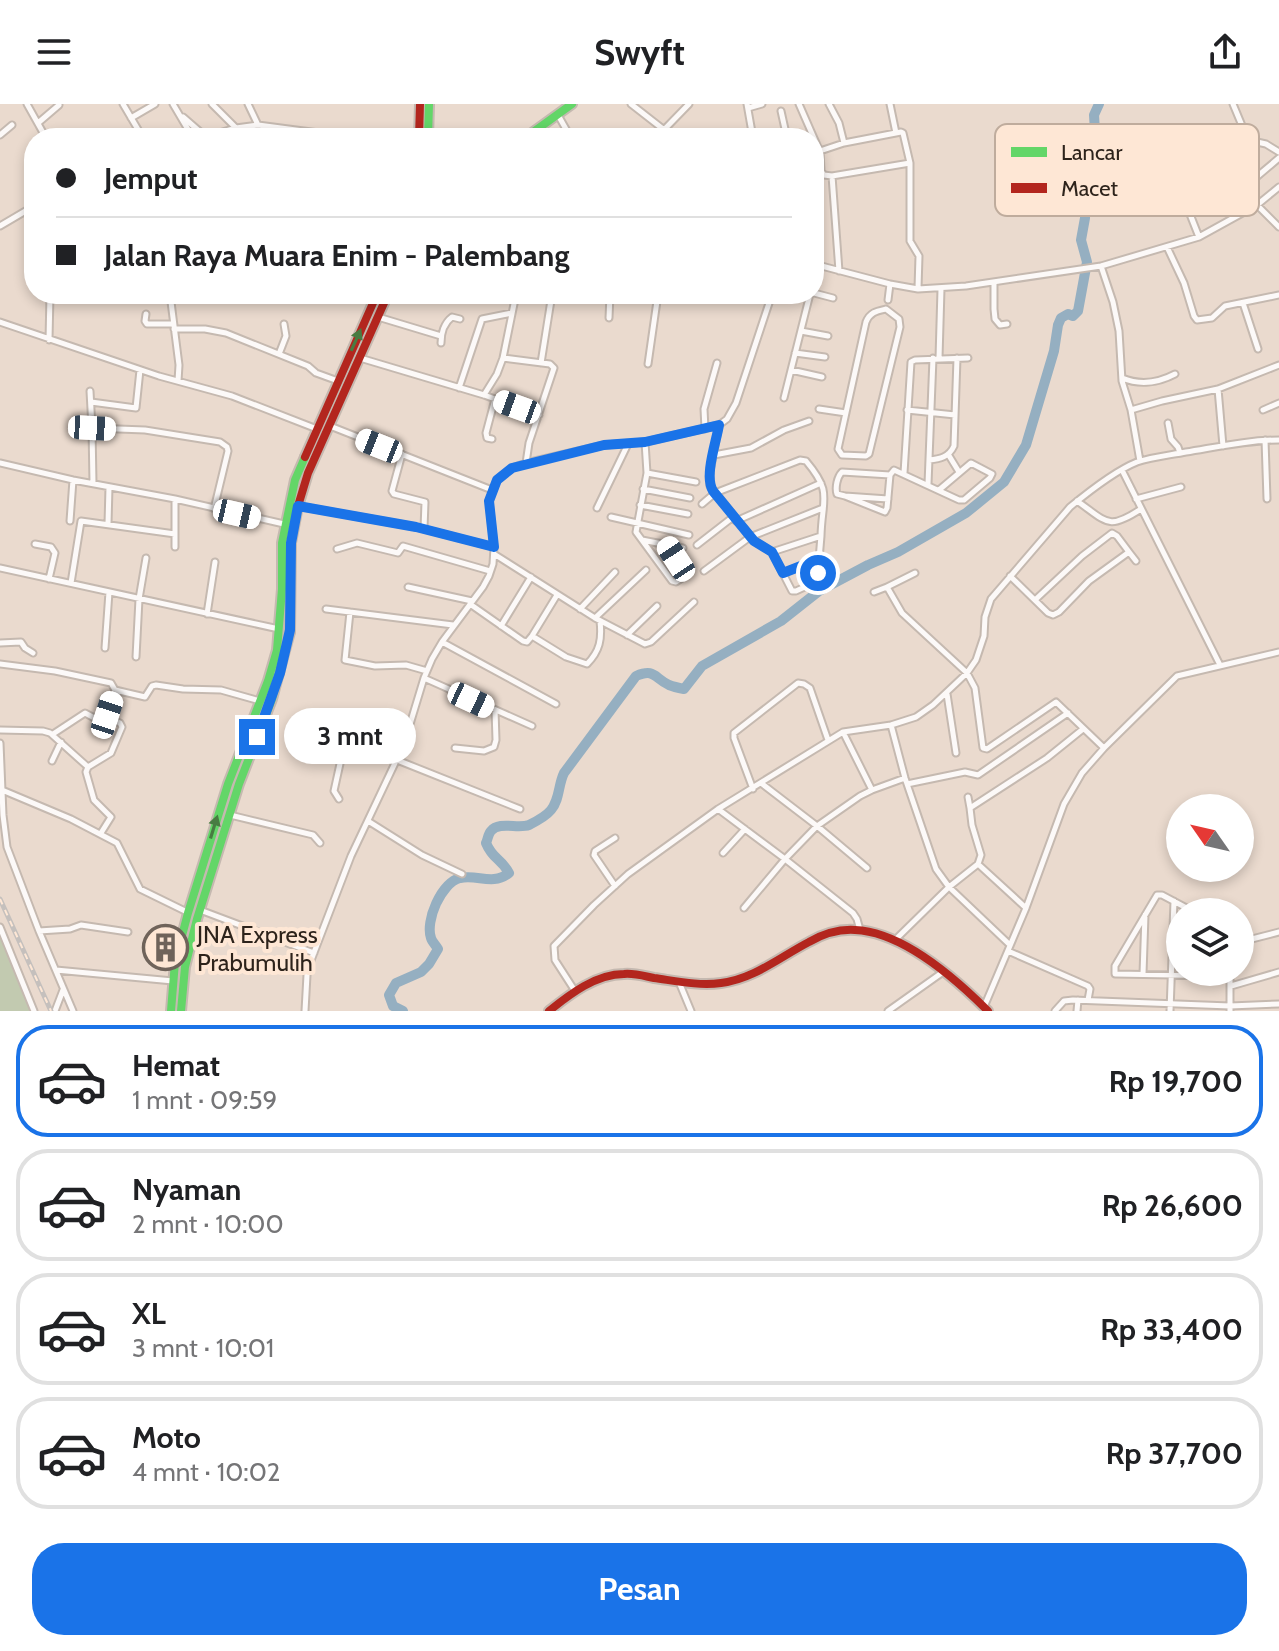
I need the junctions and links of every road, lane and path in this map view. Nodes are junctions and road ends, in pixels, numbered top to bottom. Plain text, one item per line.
1 (27, 104) edge
2 (123, 104) edge
3 (155, 104) edge
4 (173, 104) edge
5 (212, 104) edge
6 (248, 104) edge
7 (420, 104) edge
8 (429, 104) edge
9 (572, 104) edge
10 (631, 104) edge
11 (689, 104) edge
12 (762, 104) edge
13 (799, 104) edge
14 (829, 104) edge
15 (890, 104) edge
16 (1233, 104) edge
17 (59, 105) edge
18 (748, 106) edge
19 (781, 111) dead end
20 (179, 114) junction
21 (558, 115) junction
22 (131, 118) junction
23 (38, 123) junction
24 (1241, 124) edge
25 (12, 125) dead end
26 (258, 125) junction
27 (41, 128) edge
28 (137, 128) edge
29 (187, 128) edge
30 (194, 128) edge
31 (236, 128) joint
32 (281, 128) edge
33 (419, 128) edge
34 (428, 128) edge
35 (539, 128) edge
36 (565, 128) edge
37 (662, 128) edge
38 (664, 128) edge
39 (751, 128) edge
40 (785, 128) edge
41 (808, 128) edge
42 (896, 133) junction
43 (0, 135) edge
44 (1259, 142) edge
45 (844, 143) junction
46 (824, 150) edge
47 (1279, 155) edge
48 (910, 163) junction
49 (1259, 174) edge
50 (824, 175) edge
51 (832, 176) junction
52 (1279, 187) edge
53 (1259, 203) edge
54 (1259, 207) edge
55 (24, 212) edge
56 (1191, 216) edge
57 (1237, 216) edge
58 (0, 226) edge
59 (1279, 227) edge
60 (1199, 237) junction
61 (1166, 247) junction
62 (824, 267) edge
63 (1098, 267) junction
64 (839, 271) junction
65 (994, 282) junction
66 (890, 284) junction
67 (918, 289) junction
68 (941, 289) junction
69 (1279, 295) edge
70 (824, 296) edge
71 (833, 298) dead end
72 (1243, 303) junction
73 (50, 304) edge
74 (171, 304) edge
75 (377, 304) edge
76 (382, 304) edge
77 (514, 304) edge
78 (550, 304) edge
79 (610, 304) edge
80 (657, 304) edge
81 (769, 304) edge
82 (809, 304) edge
83 (887, 304) junction
84 (377, 311) junction
85 (512, 313) junction
86 (146, 314) dead end
87 (609, 318) dead end
88 (460, 319) dead end
89 (0, 322) edge
90 (284, 324) dead end
91 (1007, 324) dead end
92 (173, 326) junction
93 (801, 331) junction
94 (828, 336) dead end
95 (49, 340) junction
96 (1258, 349) dead end
97 (795, 353) junction
98 (279, 354) junction
99 (825, 357) dead end
100 (360, 358) junction
101 (503, 358) junction
102 (936, 358) junction
103 (957, 358) junction
104 (968, 358) dead end
105 (541, 363) junction
106 (717, 363) dead end
107 (648, 364) dead end
108 (1279, 365) edge
109 (140, 370) junction
110 (791, 370) junction
111 (1175, 374) dead end
112 (822, 377) dead end
113 (1122, 378) junction
114 (178, 381) junction
115 (338, 381) junction
116 (459, 388) junction
117 (1218, 389) junction
118 (90, 391) dead end
119 (484, 395) junction
120 (784, 398) dead end
121 (495, 399) junction
122 (91, 402) junction
123 (1279, 403) edge
124 (819, 409) dead end
125 (907, 410) junction
126 (1131, 410) junction
127 (1263, 410) dead end
128 (846, 413) junction
129 (931, 414) junction
130 (539, 415) junction
131 (955, 415) junction
132 (809, 421) dead end
133 (1168, 423) dead end
134 (719, 425) junction
135 (330, 426) junction
136 (92, 428) junction
137 (318, 429) junction
138 (705, 429) junction
139 (492, 439) dead end
140 (1265, 440) junction
141 (1279, 440) edge
142 (645, 442) junction
143 (628, 444) junction
144 (1223, 446) junction
145 (1180, 453) junction
146 (402, 454) junction
147 (948, 454) junction
148 (714, 455) junction
149 (929, 460) junction
150 (1140, 461) junction
151 (0, 463) edge
152 (526, 463) junction
153 (1122, 470) junction
154 (959, 472) junction
155 (647, 473) junction
156 (904, 473) junction
157 (890, 475) junction
158 (73, 480) junction
159 (696, 482) dead end
160 (93, 483) junction
161 (821, 483) junction
162 (928, 484) junction
163 (109, 487) junction
164 (1181, 487) dead end
165 (643, 489) junction
166 (492, 490) junction
167 (939, 490) junction
168 (715, 493) junction
169 (845, 496) junction
170 (690, 498) dead end
171 (175, 499) junction
172 (888, 499) junction
173 (1136, 499) junction
174 (1267, 499) dead end
175 (1077, 501) junction
176 (702, 504) dead end
177 (640, 505) junction
178 (298, 506) junction
179 (597, 508) dead end
180 (823, 508) junction
181 (214, 509) junction
182 (1141, 509) junction
183 (688, 514) dead end
184 (611, 517) dead end
185 (735, 519) junction
186 (70, 521) dead end
187 (637, 522) junction
188 (108, 524) junction
189 (284, 524) junction
190 (424, 529) junction
191 (175, 534) junction
192 (689, 535) dead end
193 (821, 536) junction
194 (750, 537) junction
195 (641, 540) junction
196 (35, 544) dead end
197 (666, 545) junction
198 (697, 545) dead end
199 (175, 547) dead end
200 (683, 548) dead end
201 (337, 549) dead end
202 (494, 551) junction
203 (772, 552) junction
204 (1129, 552) junction
205 (146, 558) dead end
206 (819, 559) junction
207 (1136, 561) dead end
208 (215, 562) dead end
209 (0, 568) edge
210 (646, 570) dead end
211 (490, 571) junction
212 (704, 571) dead end
213 (615, 572) dead end
214 (783, 573) junction
215 (915, 573) dead end
216 (1010, 576) junction
217 (531, 577) junction
218 (49, 579) junction
219 (71, 583) junction
220 (408, 587) dead end
221 (887, 587) junction
222 (109, 592) junction
223 (874, 592) dead end
224 (557, 595) junction
225 (139, 599) junction
226 (1035, 600) junction
227 (694, 602) dead end
228 (471, 603) junction
229 (657, 606) dead end
230 (326, 609) dead end
231 (580, 609) junction
232 (350, 612) junction
233 (207, 614) junction
234 (597, 620) junction
235 (453, 625) junction
236 (501, 626) junction
237 (279, 629) junction
238 (627, 635) junction
239 (532, 636) junction
240 (442, 642) junction
241 (0, 643) edge
242 (105, 648) dead end
243 (1279, 652) edge
244 (33, 653) dead end
245 (136, 657) dead end
246 (0, 664) edge
247 (1220, 665) junction
248 (427, 671) junction
249 (967, 673) junction
250 (424, 678) junction
251 (115, 690) junction
252 (947, 694) junction
253 (260, 701) junction
254 (556, 704) dead end
255 (495, 710) junction
256 (1068, 713) junction
257 (109, 718) junction
258 (891, 725) junction
259 (532, 726) dead end
260 (375, 728) dead end
261 (1083, 729) junction
262 (0, 730) edge
263 (843, 732) junction
264 (53, 734) junction
265 (828, 740) junction
266 (61, 742) junction
267 (0, 743) edge
268 (296, 743) dead end
269 (455, 748) dead end
270 (1104, 748) junction
271 (346, 751) junction
272 (956, 753) dead end
273 (397, 760) junction
274 (52, 761) dead end
275 (88, 767) junction
276 (906, 781) junction
277 (761, 783) junction
278 (753, 789) junction
279 (2, 790) junction
280 (872, 790) junction
281 (968, 797) dead end
282 (339, 799) dead end
283 (970, 808) junction
284 (520, 809) dead end
285 (718, 809) junction
286 (229, 815) junction
287 (368, 821) junction
288 (817, 826) junction
289 (745, 829) junction
290 (101, 833) junction
291 (615, 838) dead end
292 (320, 843) dead end
293 (723, 853) dead end
294 (785, 859) junction
295 (978, 864) junction
296 (867, 868) dead end
297 (200, 873) junction
298 (462, 874) dead end
299 (210, 876) junction
300 (615, 886) junction
301 (196, 887) junction
302 (949, 887) junction
303 (206, 889) junction
304 (1168, 898) edge
305 (744, 908) dead end
306 (1026, 908) junction
307 (200, 910) junction
308 (188, 913) junction
309 (1146, 913) junction
310 (0, 927) edge
311 (860, 930) junction
312 (39, 931) junction
313 (128, 932) dead end
314 (1279, 932) edge
315 (1254, 938) edge
316 (894, 942) junction
317 (1009, 948) junction
318 (314, 953) junction
319 (56, 970) junction
320 (944, 971) junction
321 (1279, 972) edge
322 (1143, 974) junction
323 (1166, 975) edge
324 (1254, 979) edge
325 (173, 981) junction
326 (679, 981) junction
327 (1171, 986) edge
328 (1231, 986) edge
329 (63, 988) junction
330 (575, 991) junction
331 (1078, 1000) junction
332 (1088, 1000) junction
333 (1170, 1003) junction
334 (1279, 1004) edge
335 (1230, 1008) edge
336 (987, 1010) edge
337 (34, 1011) edge
338 (55, 1011) edge
339 (73, 1011) edge
340 (171, 1011) edge
341 (181, 1011) edge
342 (305, 1011) edge
343 (549, 1011) edge
344 (691, 1011) edge
345 (888, 1011) edge
346 (1055, 1011) edge
347 (1077, 1011) edge
348 (1170, 1011) edge

1 - 23 street
2 - 22 street
3 - 22 street
4 - 20 street
5 - 31 street
6 - 26 street
7 - 33 main road
8 - 34 main road
9 - 21 main road
10 - 37 street
11 - 38 street
12 - 18 street
13 - 41 street
14 - 45 street
15 - 42 street
16 - 24 street
17 - 23 street
18 - 39 street
19 - 40 street
20 - 29 street
20 - 30 street
21 - 35 main road
21 - 36 street
22 - 28 street
23 - 27 street
25 - 43 street
26 - 31 street
26 - 32 street
42 - 45 street
42 - 48 street
44 - 47 street
45 - 46 street
47 - 49 street
48 - 51 street
48 - 67 street
50 - 51 street
51 - 64 street
52 - 53 street
54 - 59 street
55 - 58 street
56 - 60 street
57 - 60 street
60 - 61 street
61 - 63 street
61 - 72 street
62 - 64 street
63 - 65 street
63 - 113 street
64 - 66 street
65 - 68 street
65 - 91 street
66 - 67 street
66 - 83 street
67 - 68 street
68 - 102 street
69 - 72 street
70 - 71 street
72 - 96 street
73 - 95 street
74 - 92 street
75 - 84 main road
76 - 84 main road
77 - 85 street
78 - 105 street
79 - 87 street
80 - 107 street
81 - 134 street
82 - 93 street
83 - 128 street
83 - 128 street
84 - 88 street
84 - 100 main road
115 -> 84 main road
85 - 101 street
85 - 116 street
86 - 92 street
89 - 95 street
90 - 98 street
92 - 98 street
92 - 114 street
93 - 94 street
93 - 97 street
95 - 109 street
97 - 99 street
97 - 110 street
98 - 115 street
100 - 116 street
100 - 135 main road
101 - 105 street
101 - 119 street
102 - 103 street
102 - 125 street
102 - 129 street
103 - 104 street
103 - 131 street
105 - 130 street
106 - 138 street
108 - 117 street
109 - 114 street
109 - 122 street
110 - 112 street
110 - 120 street
111 - 113 street
113 - 126 street
114 - 137 street
115 - 137 main road
116 - 119 street
117 - 126 street
117 - 144 street
118 - 122 street
119 - 121 street
121 - 130 street
121 - 139 street
122 - 136 street
123 - 127 street
124 - 128 street
125 - 129 street
125 - 156 street
126 - 150 street
129 - 131 street
129 - 149 street
130 - 152 street
131 - 147 street
132 - 148 street
133 - 145 street
134 - 138 street
134 - 148 street
135 - 146 street
135 - 178 main road
136 - 160 street
136 - 181 street
137 - 189 main road
138 - 142 street
140 - 141 street
140 - 144 street
140 - 174 street
142 - 143 street
142 - 155 street
143 - 152 street
143 - 179 street
144 - 145 street
145 - 150 street
146 - 166 street
146 - 190 street
147 - 149 street
147 - 154 street
148 - 168 street
149 - 162 street
150 - 153 street
151 - 158 street
152 - 166 street
153 - 173 street
153 - 175 street
154 - 167 street
154 - 167 street
155 - 159 street
155 - 165 street
156 - 157 street
156 - 162 street
157 - 169 street
157 - 172 street
158 - 160 street
158 - 186 street
160 - 163 street
161 - 168 street
161 - 180 street
161 - 185 street
162 - 167 street
163 - 171 street
163 - 188 street
164 - 173 street
165 - 170 street
165 - 177 street
166 - 202 street
168 - 176 street
168 - 185 street
169 - 172 street
169 - 172 street
171 - 181 street
171 - 191 street
173 - 182 street
175 - 182 street
175 - 216 street
177 - 183 street
177 - 187 street
178 - 190 street
178 - 286 main road
180 - 193 street
180 - 194 street
181 - 189 street
182 - 247 street
184 - 187 street
185 - 194 street
185 - 198 street
187 - 192 street
187 - 195 street
188 - 191 street
188 - 219 street
189 - 237 main road
190 - 202 street
191 - 199 street
193 - 203 street
193 - 206 street
194 - 203 street
194 - 212 street
195 - 197 street
195 - 197 street
196 - 218 street
197 - 200 street
201 - 211 street
202 - 211 street
202 - 217 street
203 - 214 street
204 - 207 street
204 - 226 street
204 - 226 street
205 - 225 street
206 - 214 street
206 - 214 street
208 - 233 street
209 - 218 street
210 - 234 street
211 - 228 street
213 - 231 street
215 - 221 street
216 - 226 street
216 - 249 street
217 - 224 street
217 - 236 street
218 - 219 street
219 - 222 street
220 - 228 street
221 - 223 street
221 - 249 street
222 - 225 street
222 - 242 street
224 - 231 street
224 - 239 street
225 - 233 street
225 - 245 street
227 - 238 street
228 - 235 street
228 - 236 street
229 - 238 street
230 - 232 street
231 - 234 street
232 - 235 street
232 - 248 street
233 - 237 street
234 - 238 street
234 - 239 street
235 - 240 street
236 - 239 street
237 - 253 main road
240 - 248 street
240 - 254 street
241 - 244 street
243 - 247 street
246 - 251 street
247 - 270 street
248 - 250 street
249 - 252 street
249 - 256 street
250 - 255 street
250 - 273 street
251 - 253 street
251 - 257 street
252 - 258 street
252 - 272 street
297 -> 253 main road
255 - 259 street
255 - 269 street
256 - 261 street
256 - 276 street
257 - 264 street
257 - 275 street
258 - 263 street
258 - 276 street
260 - 271 street
261 - 270 street
261 - 283 street
262 - 264 street
263 - 265 street
263 - 280 street
264 - 266 street
265 - 277 street
265 - 278 street
266 - 274 street
266 - 275 street
267 - 279 street
268 - 271 street
270 - 306 street
271 - 273 street
271 - 282 street
273 - 284 street
273 - 287 street
275 - 290 street
276 - 280 street
276 - 302 street
277 - 278 street
277 - 288 street
278 - 285 street
279 - 290 street
279 - 312 street
280 - 288 street
281 - 283 street
283 - 295 street
285 - 289 street
285 - 300 street
286 - 292 street
286 - 299 main road
287 - 298 street
287 - 318 street
288 - 294 street
288 - 296 street
289 - 293 street
289 - 294 street
290 - 308 street
291 - 300 street
294 - 305 street
294 - 311 street
295 - 302 street
295 - 306 street
297 - 299 main road
297 - 301 main road
299 - 303 main road
300 - 330 street
301 - 303 main road
301 - 308 main road
302 - 316 street
302 - 317 street
303 - 307 main road
304 - 309 street
306 - 317 street
307 - 318 street
307 - 341 main road
308 - 325 main road
309 - 322 street
309 - 322 street
310 - 337 street
311 - 316 main road
311 - 326 main road
312 - 313 street
312 - 319 street
314 - 315 street
316 - 320 main road
317 - 332 street
317 - 336 street
318 - 342 street
319 - 325 street
319 - 329 street
320 - 336 main road
320 - 345 street
321 - 324 street
322 - 323 street
325 - 340 main road
326 - 330 main road
326 - 344 street
327 - 333 street
328 - 335 street
329 - 338 street
329 - 339 street
330 - 343 main road
331 - 332 street
331 - 346 street
331 - 347 street
332 - 333 street
333 - 335 street
333 - 348 street
334 - 335 street

